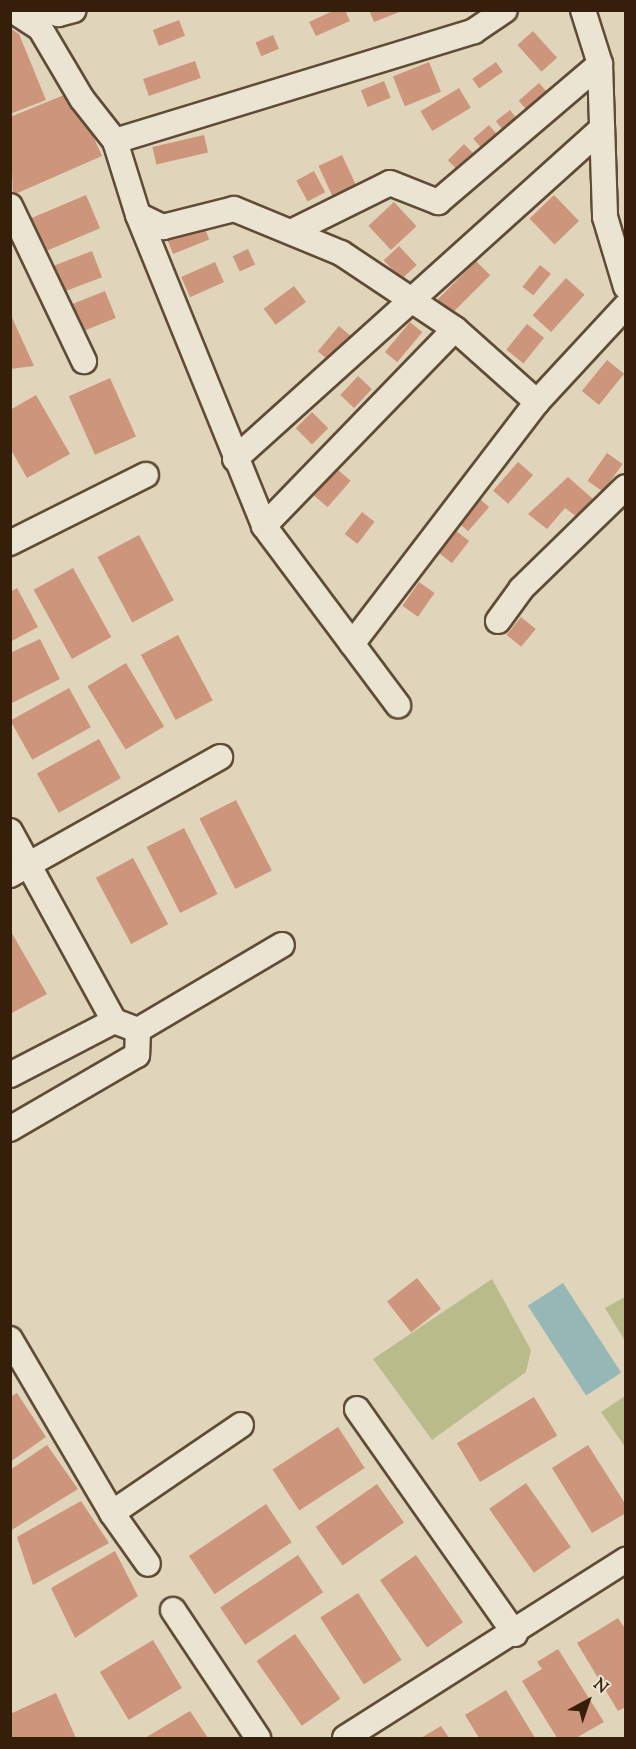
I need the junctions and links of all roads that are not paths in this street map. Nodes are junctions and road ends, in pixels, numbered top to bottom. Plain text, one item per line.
1 (12, 10) edge
2 (48, 10) edge
3 (74, 10) edge
4 (505, 10) edge
5 (584, 10) edge
6 (600, 64) junction
7 (602, 129) junction
8 (115, 141) junction
9 (138, 215) junction
10 (13, 218) edge
11 (291, 232) junction
12 (626, 287) edge
13 (411, 297) junction
14 (626, 306) edge
15 (455, 329) junction
16 (84, 361) dead end
17 (537, 402) junction
18 (235, 459) junction
19 (146, 475) dead end
20 (626, 487) edge
21 (264, 526) junction
22 (10, 543) edge
23 (498, 621) dead end
24 (352, 644) junction
25 (398, 705) dead end
26 (220, 757) dead end
27 (10, 831) edge
28 (19, 870) edge
29 (282, 945) dead end
30 (114, 1021) junction
31 (138, 1030) junction
32 (10, 1075) edge
33 (10, 1129) edge
34 (10, 1339) edge
35 (357, 1409) dead end
36 (241, 1425) dead end
37 (112, 1513) junction
38 (626, 1560) edge
39 (147, 1564) dead end
40 (173, 1610) dead end
41 (515, 1634) junction
42 (258, 1738) edge
43 (345, 1738) edge

1 - 8 street
2 - 3 street
4 - 8 street
5 - 6 street
6 - 7 street
6 - 11 street
7 - 12 street
7 - 13 street
8 - 9 street
9 - 11 street
9 - 18 street
10 - 16 street
11 - 13 street
13 - 15 street
13 - 18 street
14 - 17 street
15 - 17 street
15 - 21 street
17 - 24 street
18 - 21 street
19 - 22 street
20 - 23 street
21 - 24 street
24 - 25 street
26 - 28 street
27 - 28 street
28 - 30 street
29 - 31 street
30 - 31 street
30 - 32 street
31 - 33 street
34 - 37 street
35 - 41 street
36 - 37 street
37 - 39 street
38 - 41 street
40 - 42 street
41 - 43 street

